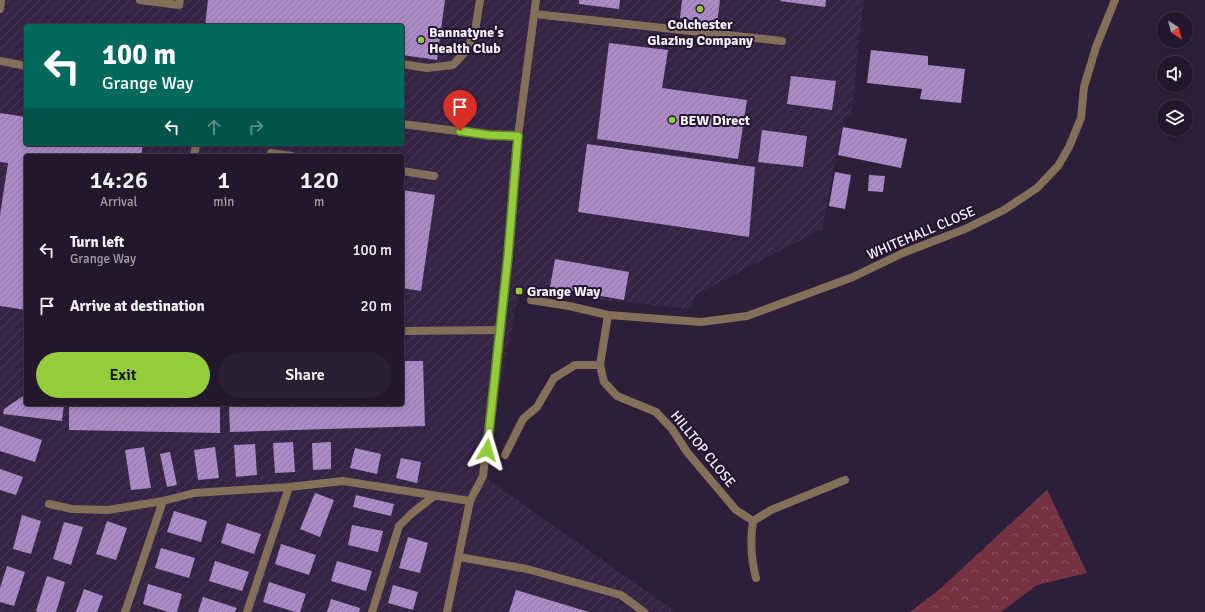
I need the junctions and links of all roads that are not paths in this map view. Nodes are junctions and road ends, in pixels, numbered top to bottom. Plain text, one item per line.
1 (1, 0) edge
2 (140, 0) edge
3 (180, 0) edge
4 (480, 0) edge
5 (536, 0) edge
6 (1115, 0) edge
7 (0, 9) edge
8 (535, 14) junction
9 (782, 41) dead end
10 (0, 61) edge
11 (404, 64) edge
12 (24, 66) edge
13 (404, 124) edge
14 (518, 136) junction
15 (404, 171) edge
16 (434, 176) dead end
17 (531, 300) dead end
18 (608, 315) junction
19 (501, 330) junction
20 (404, 331) edge
21 (600, 365) junction
22 (505, 455) dead end
23 (845, 480) dead end
24 (288, 487) junction
25 (434, 496) junction
26 (163, 501) junction
27 (470, 501) junction
28 (49, 504) dead end
29 (752, 521) junction
30 (459, 557) junction
31 (756, 578) dead end
32 (125, 612) edge
33 (247, 612) edge
34 (372, 612) edge
35 (447, 612) edge
36 (644, 612) edge

1 - 7 street
2 - 3 street
4 - 11 street
5 - 8 street
6 - 18 street, WHITEHALL CLOSE
8 - 9 street
8 - 14 street
10 - 12 street
13 - 14 street
14 - 19 street
15 - 16 street
17 - 18 street, WHITEHALL CLOSE
18 - 21 street
19 - 20 street
19 - 27 street
21 - 22 street
21 - 29 street, HILLTOP CLOSE
23 - 29 street
24 - 25 street
24 - 26 street
24 - 33 street
25 - 27 street
25 - 34 street
26 - 28 street
26 - 32 street
27 - 30 street
29 - 31 street
30 - 35 street
30 - 36 street

